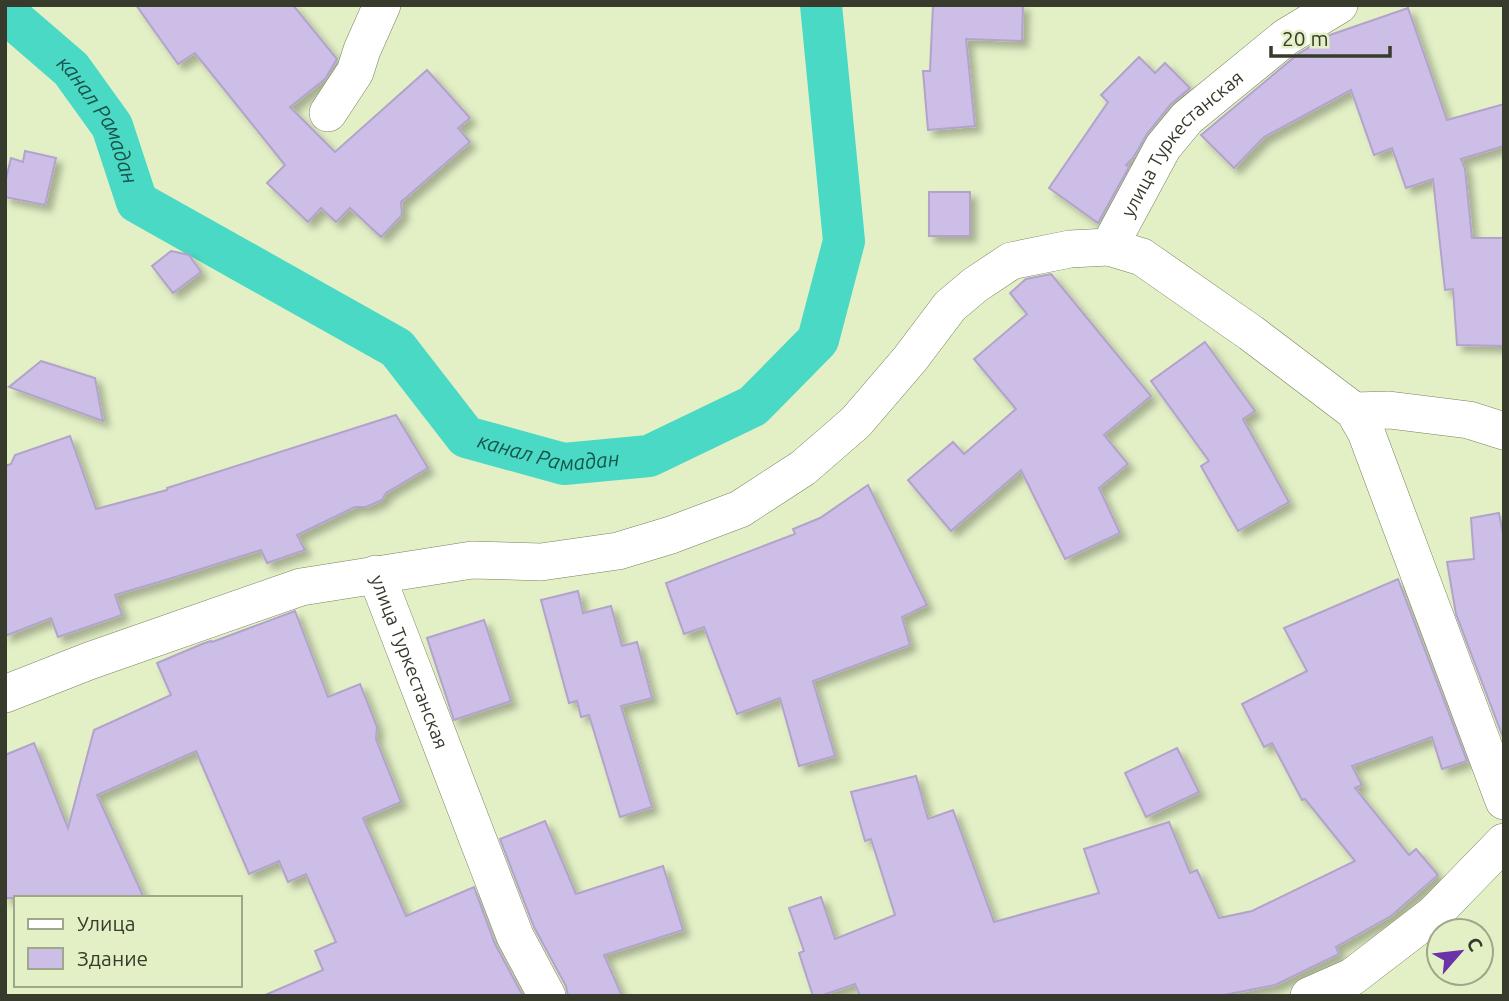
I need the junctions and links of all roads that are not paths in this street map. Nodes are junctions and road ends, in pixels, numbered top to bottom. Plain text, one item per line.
1 (382, 5) edge
2 (1339, 5) edge
3 (328, 113) dead end
4 (1108, 247) junction
5 (1354, 411) junction
6 (1504, 431) edge
7 (376, 573) junction
8 (5, 694) edge
9 (1504, 801) edge
10 (1504, 842) edge
11 (547, 996) edge
12 (1309, 996) edge

1 - 3 street
2 - 4 street, улица Туркестанская
4 - 5 street
4 - 7 street
5 - 6 street
5 - 9 street
7 - 8 street, улица Туркестанская
7 - 11 street, улица Туркестанская
10 - 12 street

